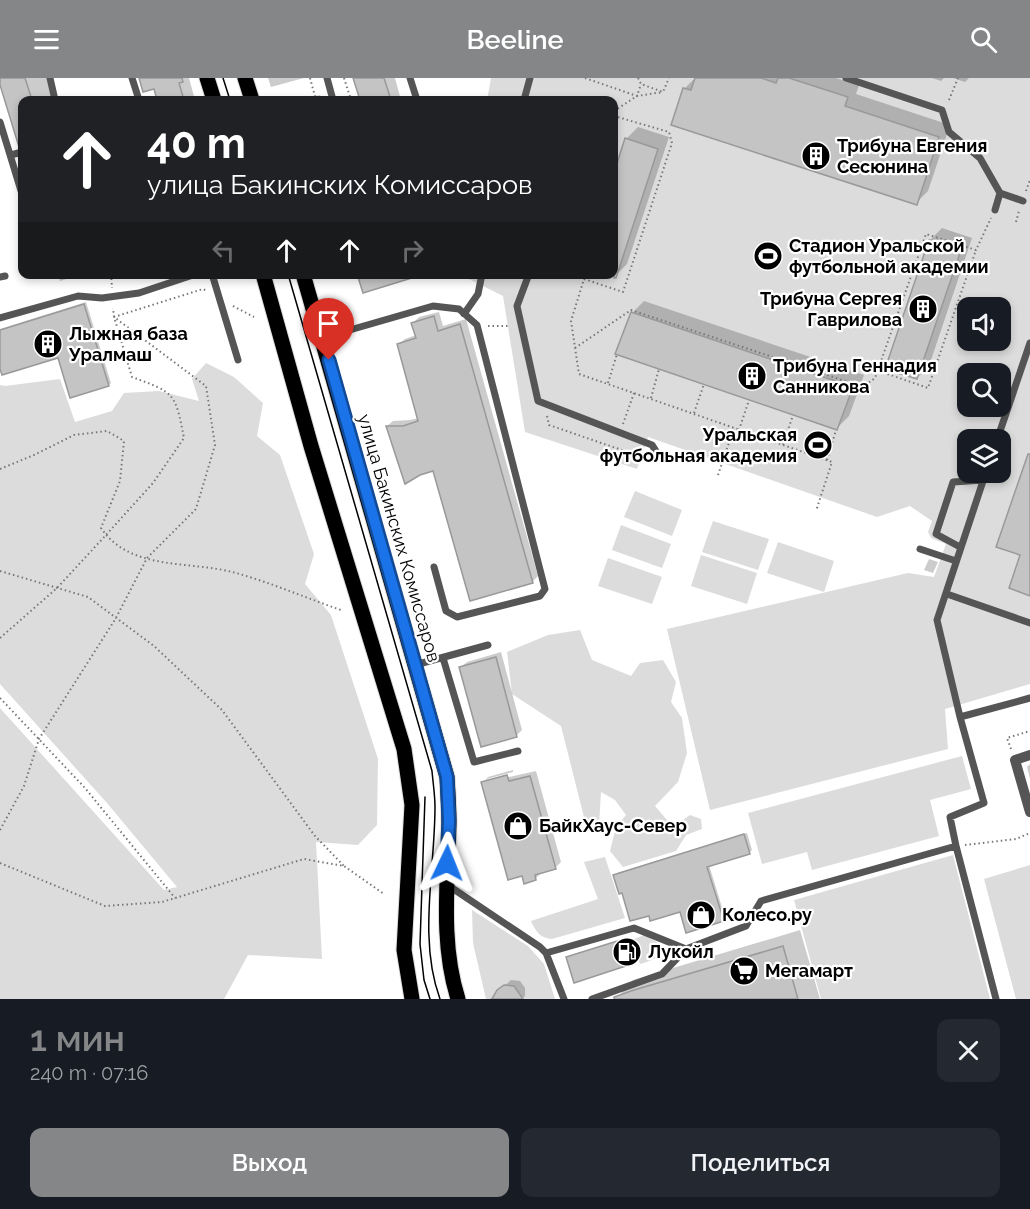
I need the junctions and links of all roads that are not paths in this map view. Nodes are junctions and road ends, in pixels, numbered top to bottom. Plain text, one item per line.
1 (50, 78) edge
2 (132, 78) edge
3 (207, 78) edge
4 (245, 78) edge
5 (327, 78) edge
6 (410, 78) edge
7 (530, 78) edge
8 (846, 78) edge
9 (54, 96) edge
10 (138, 96) edge
11 (213, 96) edge
12 (251, 96) edge
13 (332, 96) edge
14 (416, 96) edge
15 (525, 96) edge
16 (0, 122) edge
17 (18, 153) edge
18 (11, 155) junction
19 (18, 180) edge
20 (1000, 193) junction
21 (1023, 201) dead end
22 (994, 210) road end
23 (182, 279) edge
24 (213, 279) edge
25 (264, 279) edge
26 (304, 279) edge
27 (481, 279) edge
28 (527, 279) edge
29 (464, 314) junction
30 (0, 318) edge
31 (322, 338) junction
32 (1030, 343) edge
33 (238, 360) dead end
34 (1001, 429) edge
35 (659, 456) road end
36 (957, 481) edge
37 (982, 483) edge
38 (960, 547) junction
39 (920, 549) dead end
40 (956, 561) junction
41 (434, 567) dead end
42 (946, 594) junction
43 (1030, 623) edge
44 (488, 645) dead end
45 (443, 658) junction
46 (415, 665) junction
47 (1030, 698) edge
48 (960, 717) junction
49 (518, 751) dead end
50 (1030, 755) edge
51 (1030, 812) edge
52 (956, 846) junction
53 (446, 884) junction
54 (686, 949) junction
55 (546, 953) junction
56 (412, 999) edge
57 (458, 999) edge
58 (564, 999) edge
59 (592, 999) edge
60 (996, 999) edge

1 - 9 lane
2 - 10 lane
3 - 11 main road
4 - 12 main road
5 - 13 lane
6 - 14 lane
7 - 15 lane
8 - 20 lane
16 - 18 lane
17 - 18 lane
18 - 19 lane
20 - 21 lane
20 - 22 lane
23 - 30 lane
24 - 33 lane
25 - 56 main road
26 - 31 main road, улица Бакинских Комиссаров
27 - 29 lane
28 - 35 lane
29 - 31 lane
29 - 41 lane
31 - 46 main road, улица Бакинских Комиссаров
32 - 34 lane
36 - 38 lane
37 - 38 lane
38 - 40 lane
39 - 40 lane
40 - 42 lane
42 - 43 lane
42 - 48 lane
44 - 45 lane
45 - 46 lane
45 - 49 lane
46 - 53 main road, улица Бакинских Комиссаров
47 - 48 lane
48 - 52 lane
50 - 51 street
52 - 54 lane
52 - 60 lane
53 - 55 lane
53 - 57 main road, улица Бакинских Комиссаров
54 - 55 lane
54 - 59 lane
55 - 58 lane

